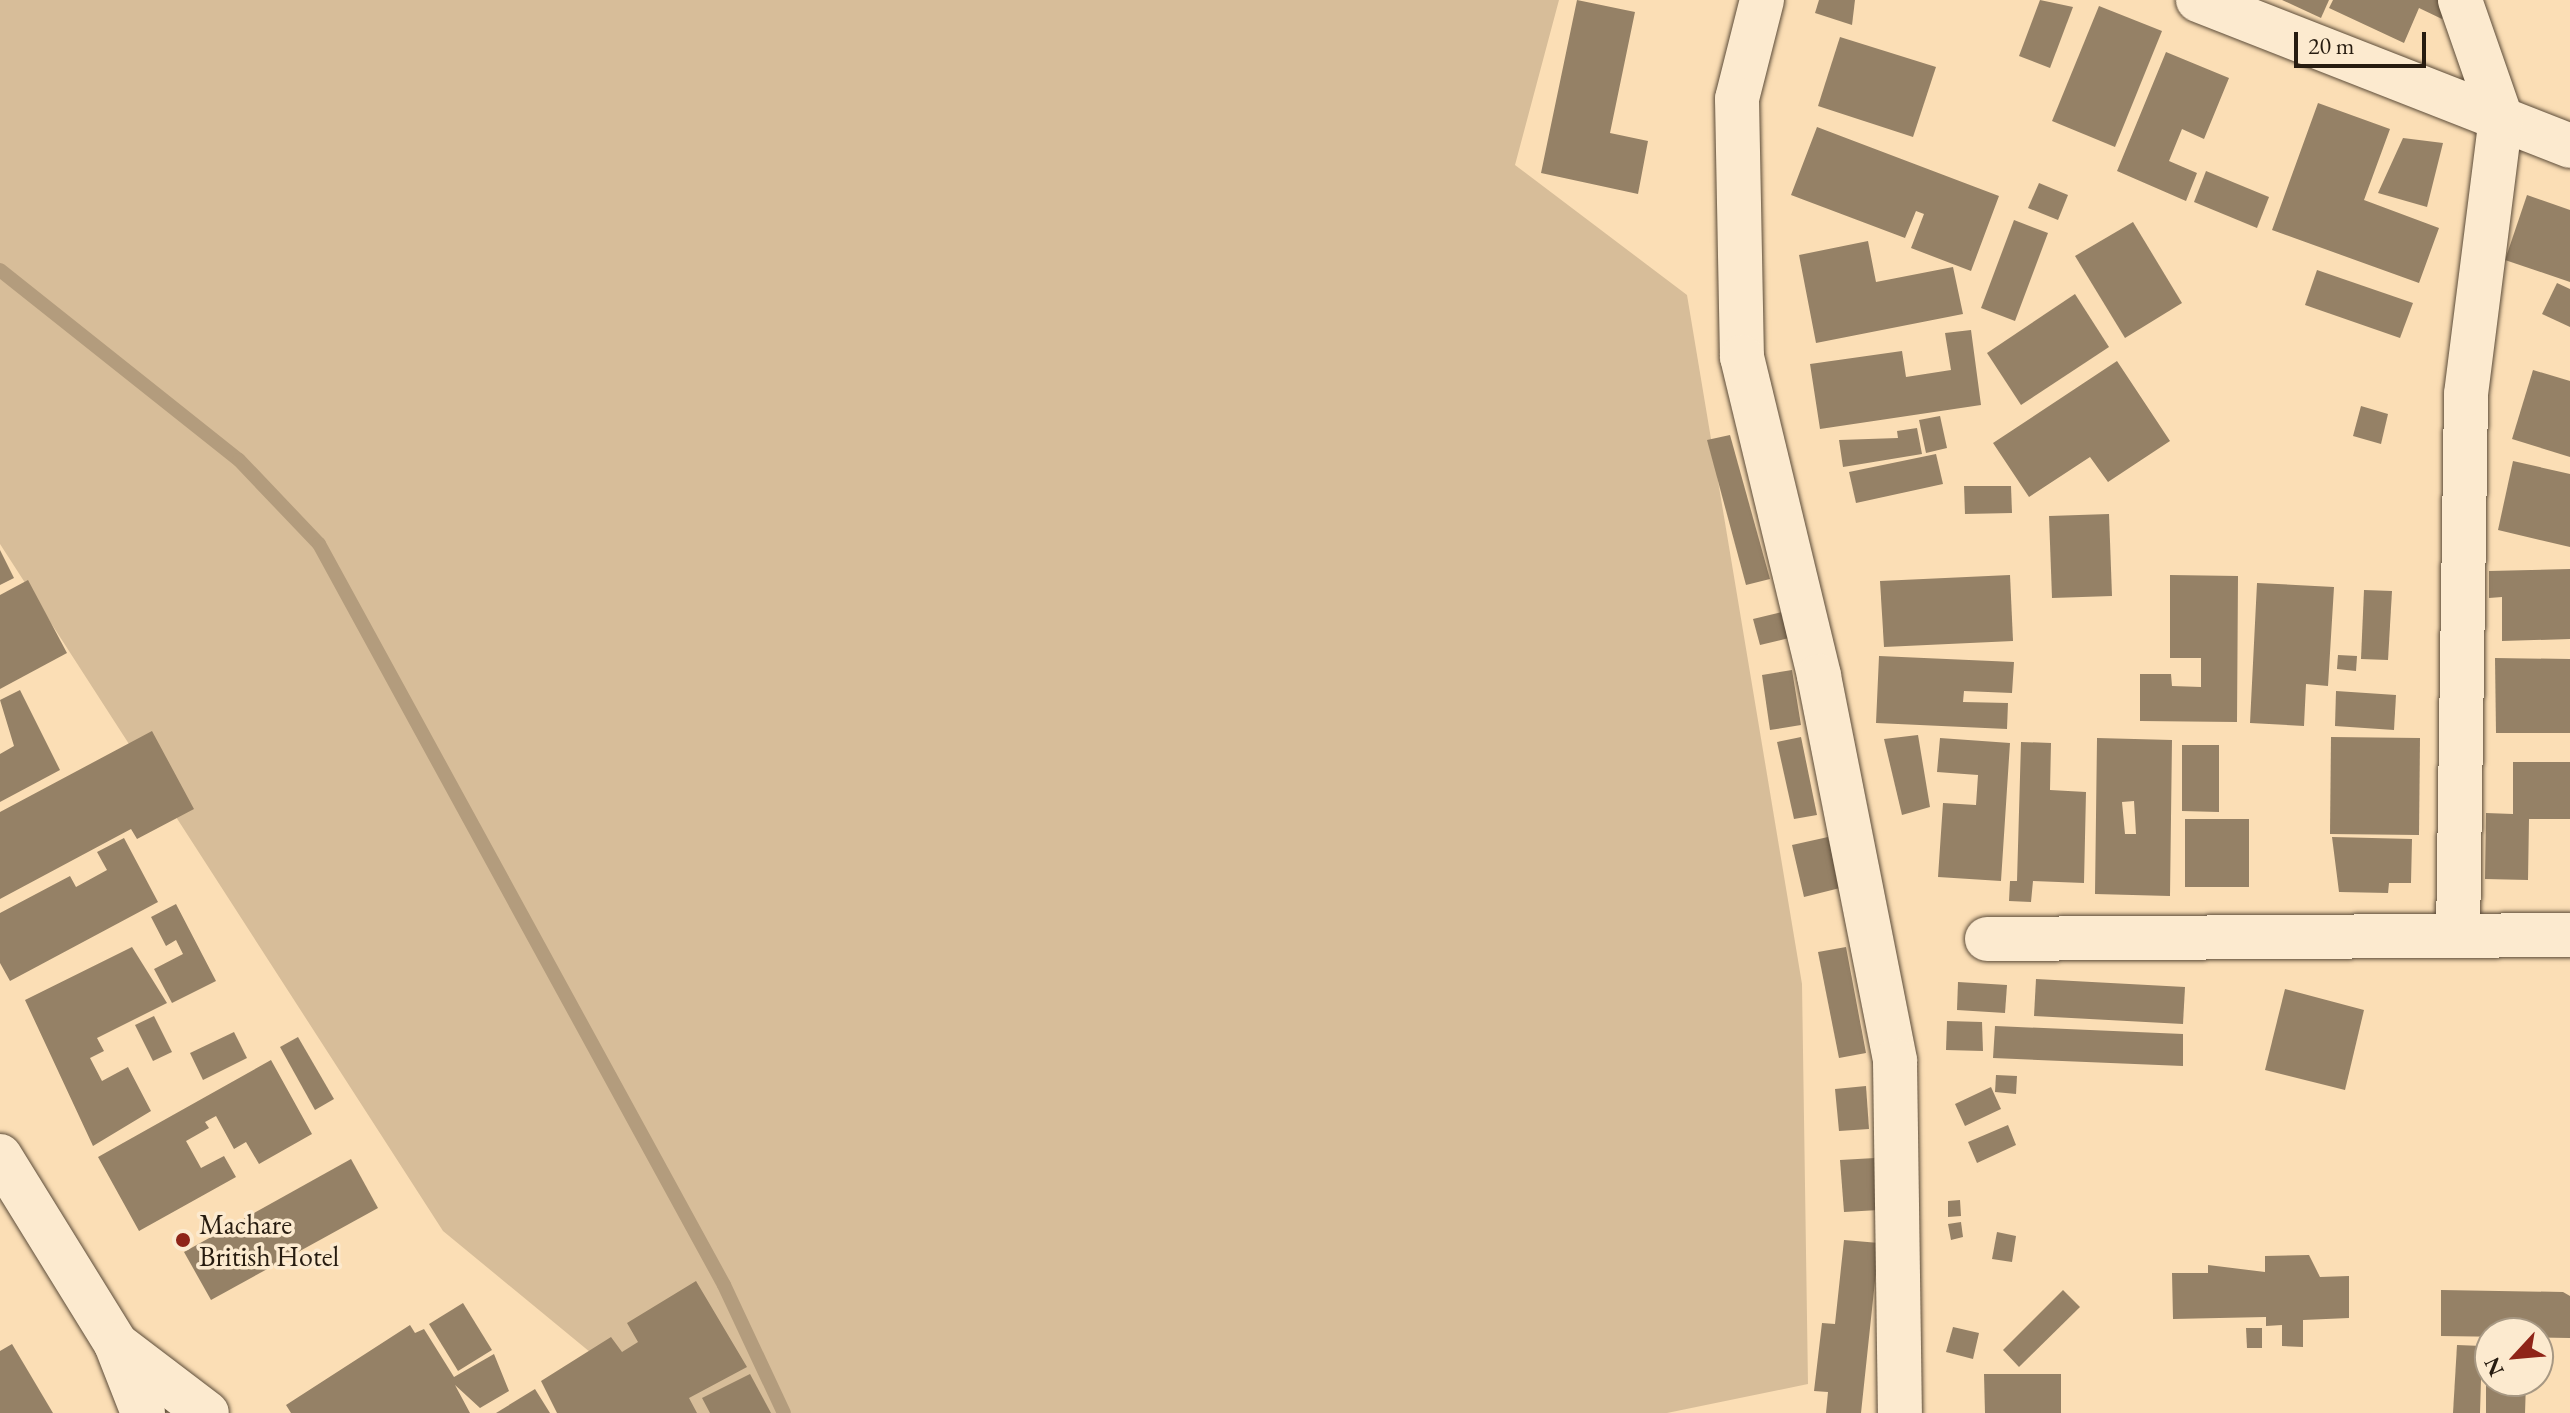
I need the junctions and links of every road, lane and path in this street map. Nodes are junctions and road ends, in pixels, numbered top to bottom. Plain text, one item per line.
1 (1762, 0) edge
2 (2198, 0) edge
3 (2460, 0) edge
4 (2501, 118) junction
5 (2570, 146) edge
6 (2458, 935) junction
7 (2570, 935) edge
8 (1987, 939) dead end
9 (0, 1156) edge
10 (116, 1344) junction
11 (143, 1413) edge
12 (207, 1413) edge
13 (1900, 1413) edge

1 - 13 street
2 - 4 street
3 - 4 street
4 - 5 street
4 - 6 street
6 - 7 street
6 - 8 street
9 - 10 street
10 - 11 street
10 - 12 street

